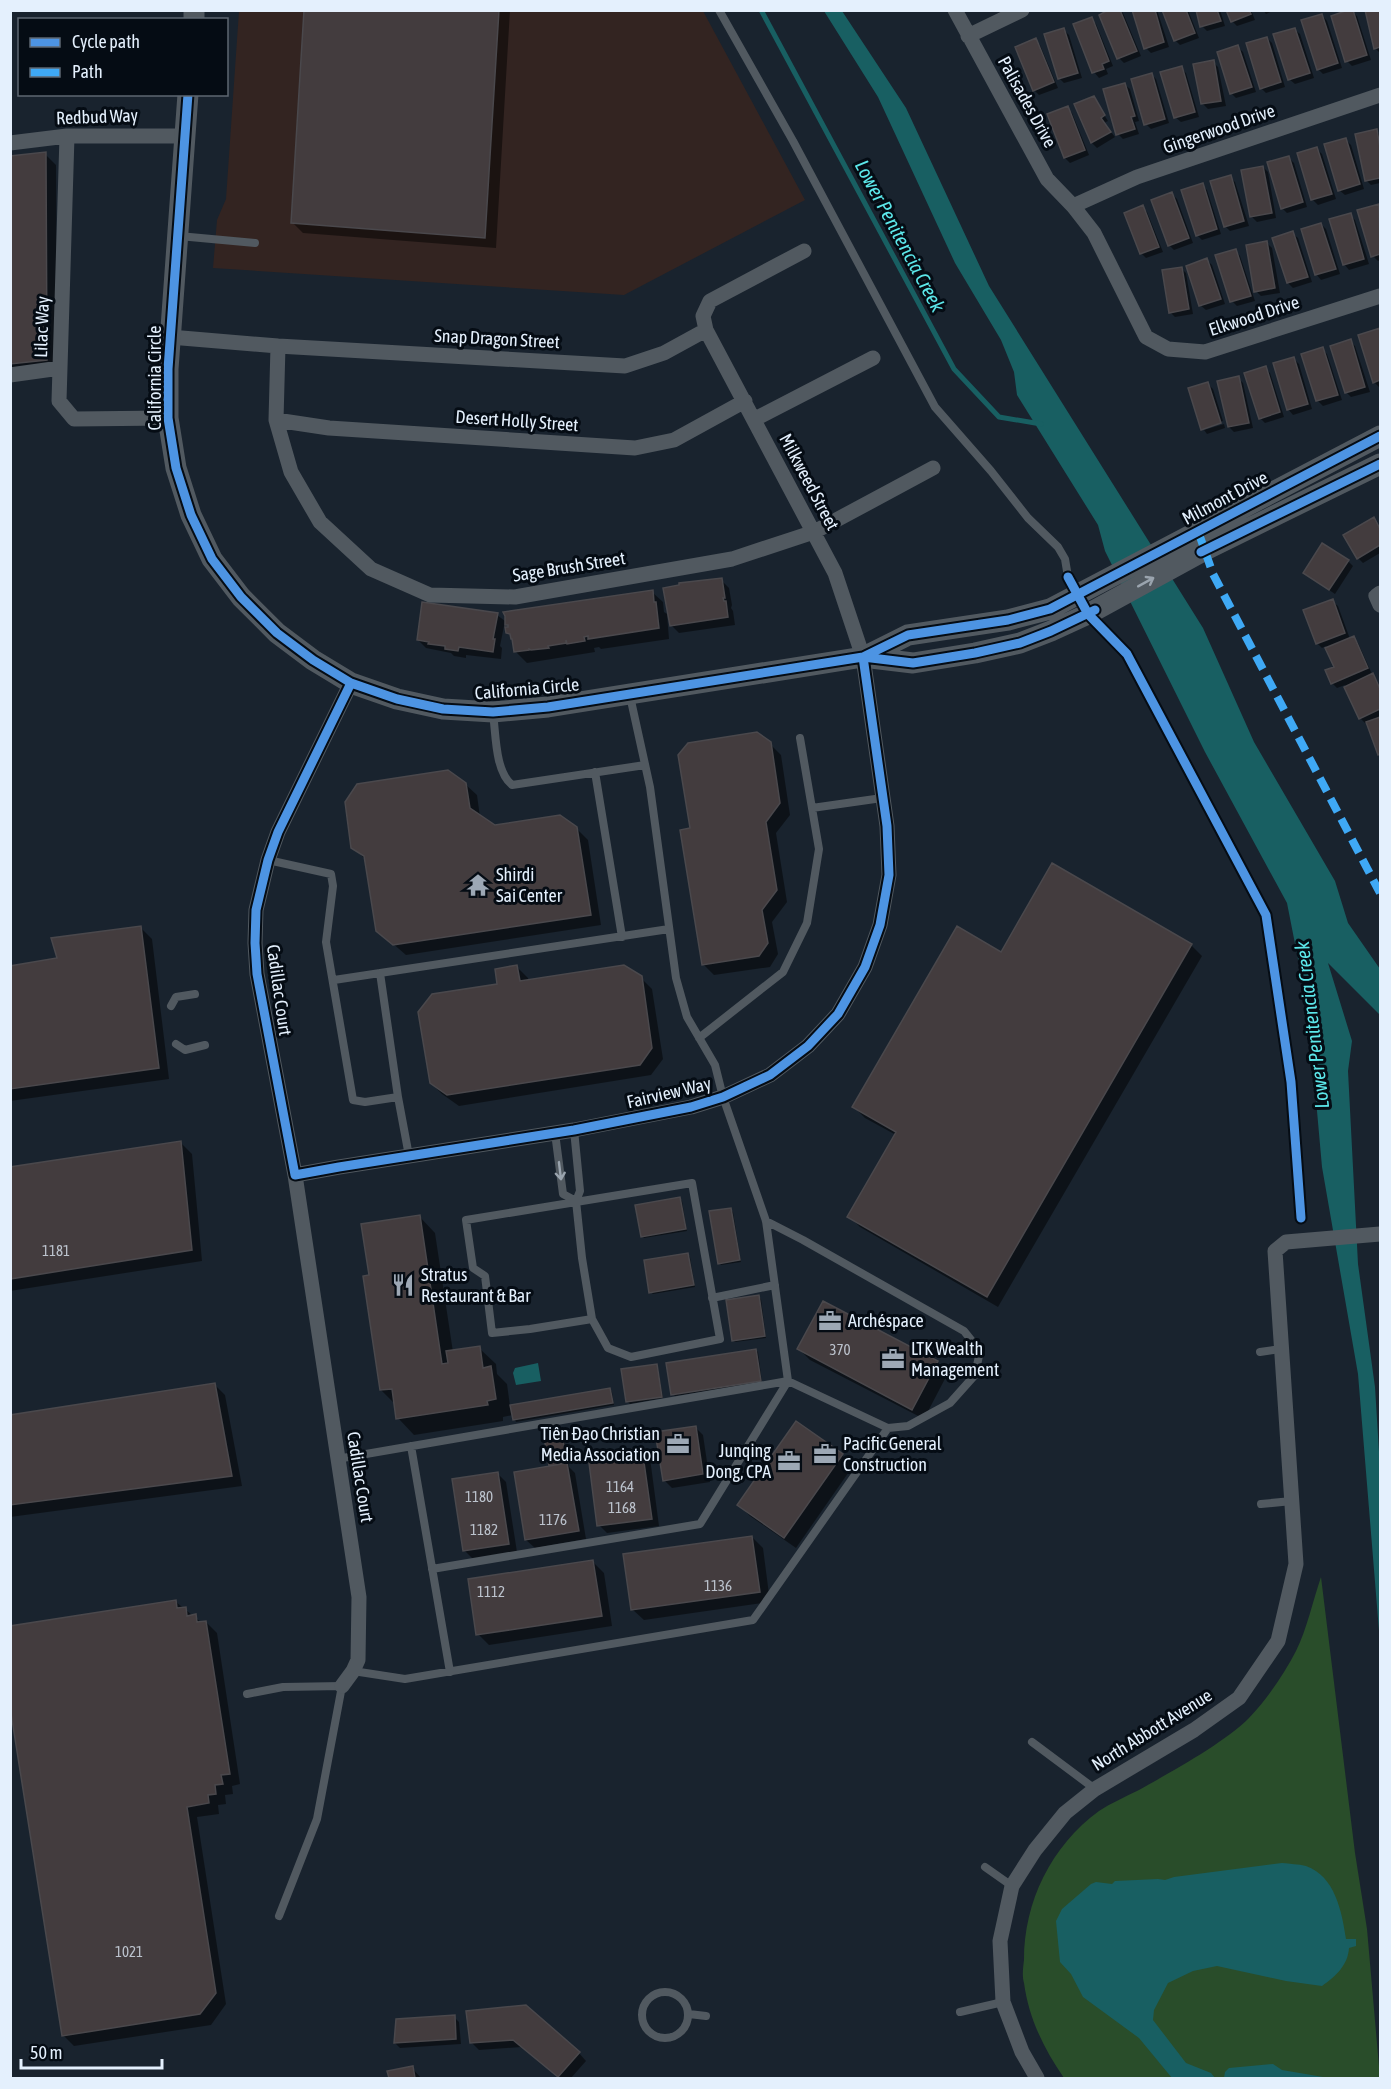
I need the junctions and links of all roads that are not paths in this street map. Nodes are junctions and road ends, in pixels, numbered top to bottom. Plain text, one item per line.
1 (719, 10) edge
2 (955, 10) edge
3 (1022, 10) edge
4 (968, 36) junction
5 (1380, 95) edge
6 (188, 96) edge
7 (67, 136) junction
8 (185, 136) junction
9 (10, 143) edge
10 (1073, 206) junction
11 (177, 235) junction
12 (255, 243) dead end
13 (804, 251) dead end
14 (1380, 296) edge
15 (706, 330) junction
16 (170, 337) junction
17 (278, 346) junction
18 (873, 358) dead end
19 (60, 368) junction
20 (10, 375) edge
21 (745, 401) junction
22 (168, 418) junction
23 (755, 419) junction
24 (276, 420) junction
25 (1380, 436) edge
26 (1380, 464) edge
27 (933, 468) dead end
28 (814, 532) junction
29 (1196, 543) junction
30 (1068, 577) dead end
31 (1090, 601) joint
32 (863, 657) junction
33 (351, 684) junction
34 (629, 694) junction
35 (493, 712) junction
36 (800, 738) dead end
37 (645, 765) junction
38 (595, 772) junction
39 (882, 798) junction
40 (812, 808) junction
41 (268, 860) junction
42 (669, 929) junction
43 (621, 937) junction
44 (380, 973) junction
45 (334, 981) junction
46 (195, 994) dead end
47 (171, 1006) dead end
48 (699, 1038) junction
49 (176, 1044) dead end
50 (205, 1045) dead end
51 (398, 1097) junction
52 (723, 1097) junction
53 (574, 1130) junction
54 (555, 1133) junction
55 (409, 1156) junction
56 (294, 1175) junction
57 (576, 1201) junction
58 (766, 1221) junction
59 (1373, 1234) edge
60 (775, 1285) junction
61 (712, 1298) junction
62 (592, 1319) junction
63 (1281, 1349) junction
64 (1260, 1352) dead end
65 (789, 1381) junction
66 (888, 1428) junction
67 (411, 1446) junction
68 (337, 1459) junction
69 (1292, 1501) junction
70 (1261, 1504) dead end
71 (432, 1569) junction
72 (353, 1671) junction
73 (450, 1672) junction
74 (342, 1686) junction
75 (247, 1694) dead end
76 (1032, 1742) dead end
77 (1095, 1789) junction
78 (985, 1867) dead end
79 (1012, 1886) junction
80 (279, 1916) dead end
81 (1003, 2002) junction
82 (960, 2012) dead end
83 (689, 2014) junction
84 (706, 2016) dead end
85 (1037, 2079) edge

1 - 30 lane
2 - 4 street, Palisades Drive
3 - 4 street
4 - 10 street, Palisades Drive
5 - 10 street, Gingerwood Drive
6 - 8 street, California Circle
7 - 8 street, Redbud Way
7 - 9 street, Redbud Way
7 - 19 street, Lilac Way
8 - 11 street, California Circle
10 - 14 street, Elkwood Drive
11 - 12 lane
11 - 16 street, California Circle
13 - 15 street
15 - 17 street, Snap Dragon Street
15 - 21 street, Milkweed Street
16 - 17 street, Snap Dragon Street
16 - 22 street, California Circle
17 - 24 street, Sage Brush Street
18 - 23 street
19 - 20 street
19 - 22 street, Lilac Way
21 - 23 street, Milkweed Street
21 - 24 street, Desert Holly Street
22 - 33 street, California Circle
23 - 28 street, Milkweed Street
24 - 28 street, Sage Brush Street
25 - 29 street, Milmont Drive
26 - 29 street, Milmont Drive
27 - 28 street, Sage Brush Street
28 - 32 street, Milkweed Street
29 - 31 street, Milmont Drive
31 - 32 street, California Circle
32 - 34 street, California Circle
32 - 39 street, Fairview Way
33 - 35 street, California Circle
33 - 41 street, Cadillac Court
34 - 35 street, California Circle
34 - 37 lane
35 - 38 lane
36 - 40 lane
37 - 38 lane
37 - 42 lane
38 - 43 lane
39 - 40 lane
39 - 52 street, Fairview Way
40 - 48 lane
41 - 45 lane
41 - 56 street, Cadillac Court
42 - 43 lane
42 - 48 lane
43 - 44 lane
44 - 45 lane
44 - 51 lane
45 - 51 lane
46 - 47 lane
48 - 52 lane
49 - 50 lane
51 - 55 lane
52 - 53 street, Fairview Way
52 - 58 lane
53 - 54 street, Fairview Way
53 - 57 lane
54 - 55 street, Fairview Way
54 -> 57 lane
55 - 56 street, Fairview Way
56 - 68 street, Cadillac Court
57 - 61 lane
57 - 62 lane
57 - 62 lane
58 - 60 lane
58 - 66 lane
59 - 63 street, North Abbott Avenue
60 - 61 lane
60 - 65 lane
61 - 62 lane
63 - 64 lane
63 - 69 street, North Abbott Avenue
65 - 66 lane
65 - 67 lane
65 - 71 lane
66 - 73 lane
67 - 68 lane
67 - 71 lane
68 - 72 street, Cadillac Court
69 - 70 lane
69 - 77 street, North Abbott Avenue
71 - 73 lane
72 - 73 lane
72 - 74 street, Cadillac Court
74 - 75 lane
74 - 80 lane
76 - 77 lane
77 - 79 street, North Abbott Avenue
78 - 79 lane
79 - 81 street, North Abbott Avenue
81 - 82 lane
81 - 85 street, North Abbott Avenue
83 - 83 lane
83 - 84 lane

